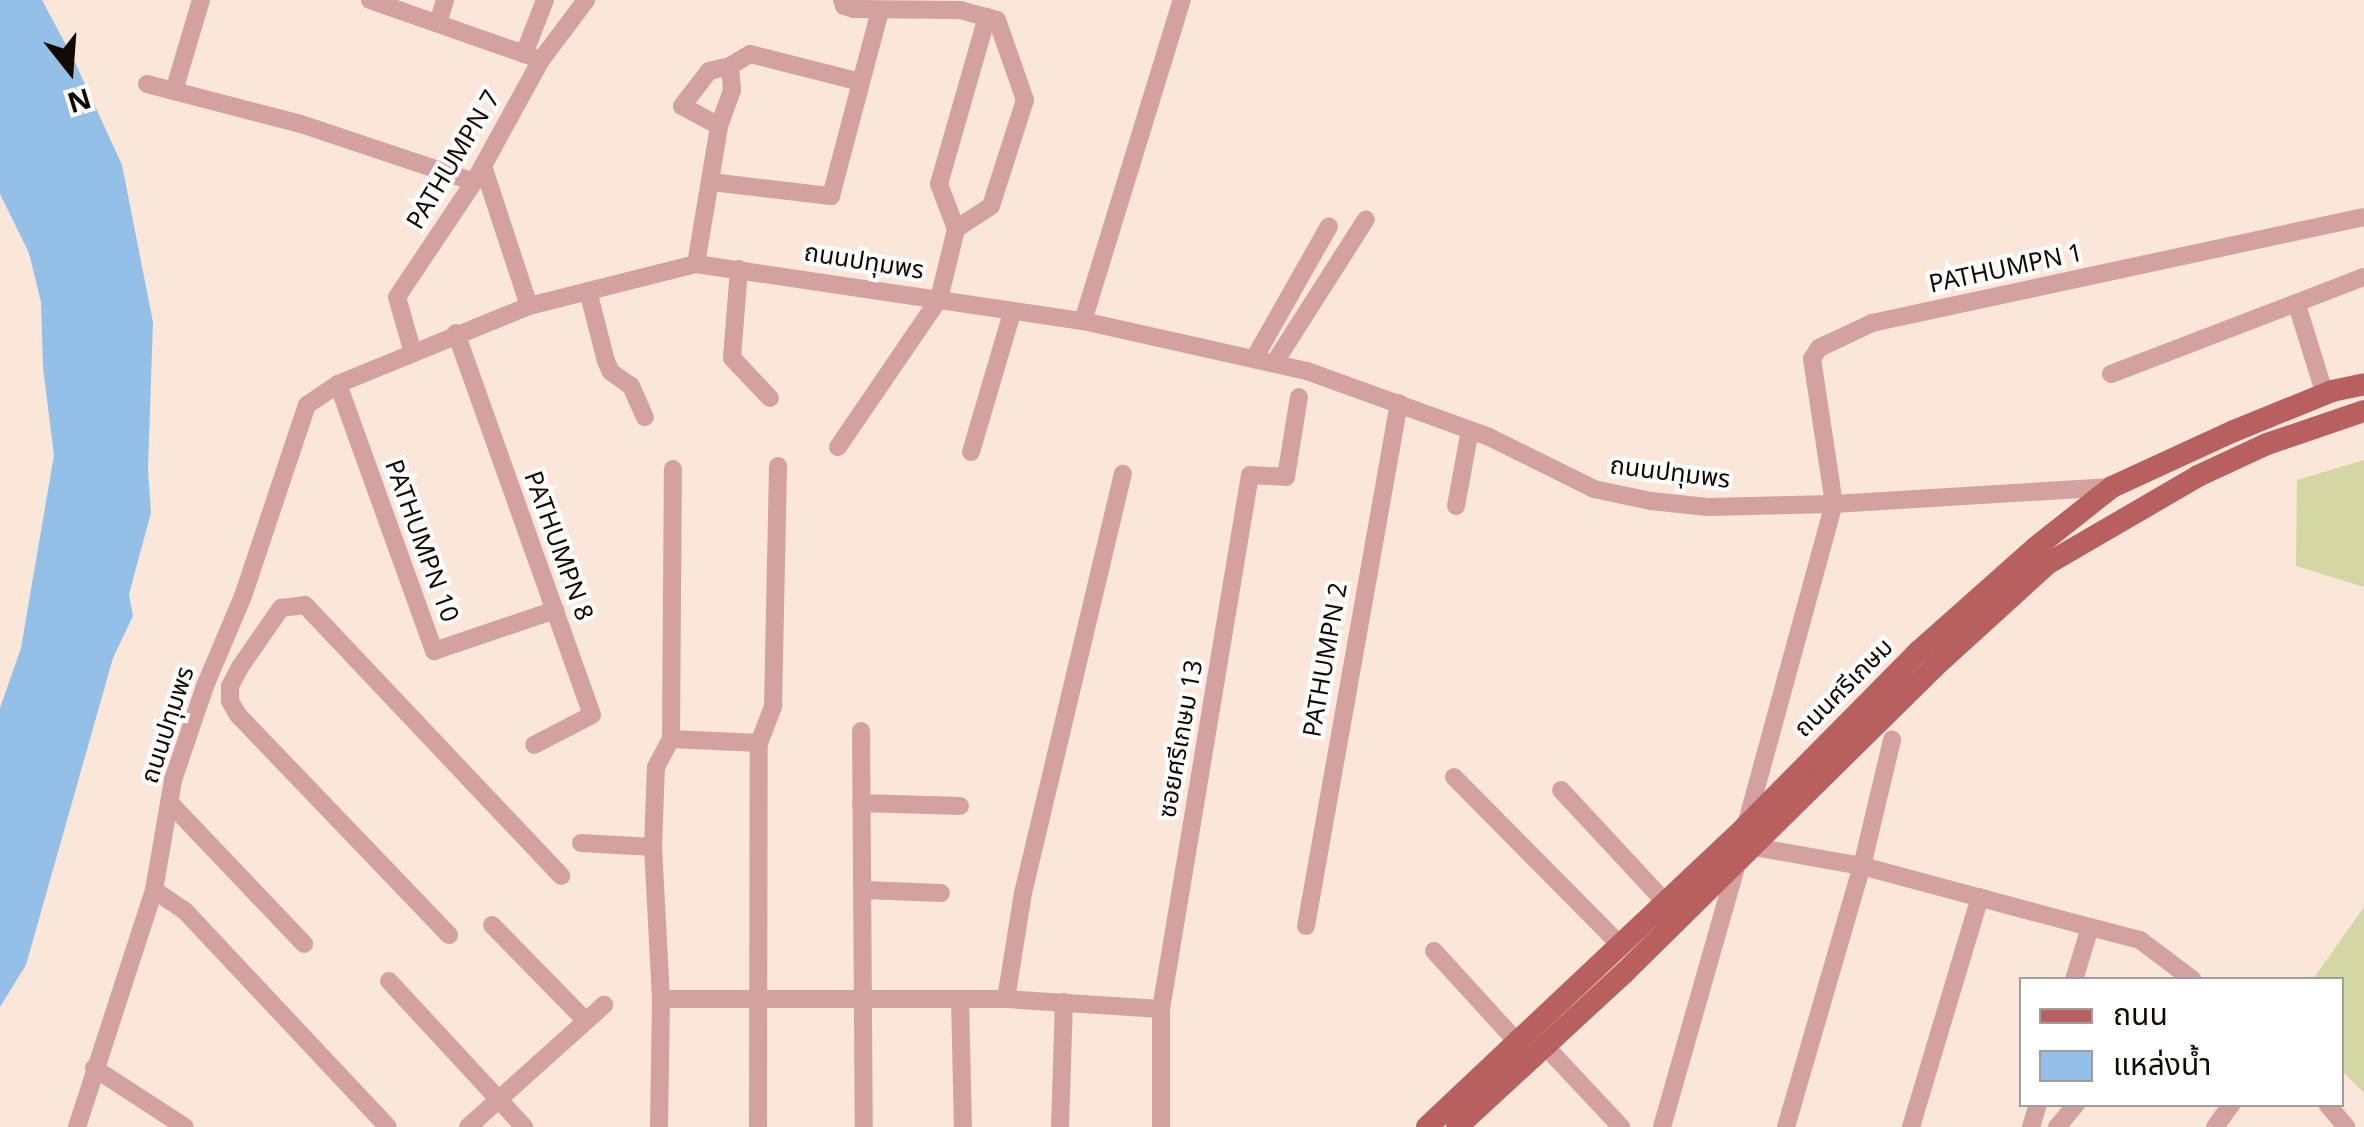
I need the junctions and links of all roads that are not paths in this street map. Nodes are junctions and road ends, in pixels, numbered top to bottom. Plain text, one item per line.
1 (200, 0) edge
2 (370, 0) edge
3 (445, 0) edge
4 (545, 0) edge
5 (586, 0) edge
6 (842, 0) edge
7 (1182, 0) edge
8 (880, 11) junction
9 (987, 17) junction
10 (438, 23) junction
11 (532, 57) junction
12 (730, 66) junction
13 (861, 82) junction
14 (146, 84) dead end
15 (174, 91) junction
16 (719, 126) junction
17 (478, 174) junction
18 (711, 182) junction
19 (2364, 216) edge
20 (1366, 219) dead end
21 (1330, 226) dead end
22 (956, 229) junction
23 (696, 264) junction
24 (738, 269) junction
25 (2364, 277) edge
26 (588, 291) junction
27 (940, 299) junction
28 (2296, 305) junction
29 (529, 306) junction
30 (1012, 313) junction
31 (1082, 322) junction
32 (456, 333) junction
33 (413, 353) junction
34 (1254, 357) junction
35 (1274, 362) junction
36 (2111, 374) dead end
37 (2364, 381) edge
38 (338, 384) junction
39 (2328, 393) junction
40 (1299, 397) dead end
41 (770, 398) dead end
42 (1399, 403) junction
43 (2364, 411) edge
44 (645, 417) dead end
45 (2364, 427) edge
46 (1470, 430) junction
47 (838, 447) dead end
48 (971, 452) dead end
49 (778, 466) dead end
50 (673, 470) dead end
51 (1123, 474) dead end
52 (2198, 476) junction
53 (2112, 487) junction
54 (1834, 504) junction
55 (1456, 506) dead end
56 (243, 596) junction
57 (555, 610) junction
58 (272, 618) junction
59 (860, 731) dead end
60 (671, 740) junction
61 (1892, 740) dead end
62 (759, 742) junction
63 (534, 745) dead end
64 (1454, 777) dead end
65 (1561, 790) dead end
66 (169, 802) junction
67 (861, 803) junction
68 (960, 806) dead end
69 (1750, 837) junction
70 (582, 842) dead end
71 (652, 847) junction
72 (1737, 864) junction
73 (1862, 866) junction
74 (561, 876) dead end
75 (154, 890) junction
76 (863, 890) junction
77 (941, 893) dead end
78 (1980, 897) junction
79 (1666, 903) junction
80 (492, 925) dead end
81 (1306, 926) dead end
82 (2090, 927) junction
83 (448, 935) dead end
84 (304, 944) dead end
85 (1619, 944) junction
86 (1434, 951) dead end
87 (2075, 977) edge
88 (2186, 977) edge
89 (389, 981) dead end
90 (758, 998) junction
91 (861, 998) junction
92 (960, 998) junction
93 (1006, 999) junction
94 (660, 1000) junction
95 (1064, 1002) junction
96 (604, 1004) dead end
97 (1161, 1009) junction
98 (586, 1021) junction
99 (1519, 1044) junction
100 (1546, 1047) junction
101 (94, 1068) junction
102 (498, 1098) junction
103 (2074, 1107) edge
104 (2329, 1107) edge
105 (76, 1127) edge
106 (186, 1127) edge
107 (388, 1127) edge
108 (468, 1127) edge
109 (524, 1127) edge
110 (659, 1127) edge
111 (758, 1127) edge
112 (864, 1127) edge
113 (964, 1127) edge
114 (1060, 1127) edge
115 (1160, 1127) edge
116 (1427, 1127) edge
117 (1457, 1127) edge
118 (1621, 1127) edge
119 (1662, 1127) edge
120 (1786, 1127) edge
121 (1911, 1127) edge
122 (2057, 1127) edge
123 (2346, 1127) edge

1 - 15 street
2 - 10 street
3 - 10 street
4 - 11 street
5 - 11 street, PATHUMPN 7
6 - 8 street
7 - 31 street
8 - 9 street
8 - 13 street
9 - 22 street
9 - 22 street
10 - 11 street
11 - 17 street, PATHUMPN 7
12 - 13 street
12 - 16 street
12 - 16 street
13 - 18 street
14 - 15 street
15 - 17 street
16 - 18 street
17 - 29 street
17 - 33 street, PATHUMPN 7
18 - 23 street
19 - 54 street, PATHUMPN 1
20 - 35 street
21 - 34 street
22 - 27 street
23 - 24 street, ถนนปทุมพร
23 - 26 street, ถนนปทุมพร
24 - 27 street, ถนนปทุมพร
24 - 41 street
25 - 28 street
26 - 29 street, ถนนปทุมพร
26 - 44 street
27 - 30 street, ถนนปทุมพร
27 - 47 street
28 - 36 street
28 - 39 street
29 - 32 street, ถนนปทุมพร
30 - 31 street, ถนนปทุมพร
30 - 48 street
31 - 34 street, ถนนปทุมพร
32 - 33 street, ถนนปทุมพร
32 - 57 street, PATHUMPN 8
33 - 38 street, ถนนปทุมพร
34 - 35 street, ถนนปทุมพร
35 - 42 street, ถนนปทุมพร
37 - 39 main road, ถนนศรีเกษม
38 - 56 street, ถนนปทุมพร
38 - 57 street, PATHUMPN 10
39 - 53 main road, ถนนศรีเกษม
40 - 97 street, ซอยศรีเกษม 13
42 - 46 street, ถนนปทุมพร
42 - 81 street, PATHUMPN 2
43 - 52 main road, ถนนศรีเกษม
45 - 52 main road
46 - 54 street, ถนนปทุมพร
46 - 55 street
49 - 62 street
50 - 60 street
51 - 93 street
52 - 69 main road, ถนนศรีเกษม
53 - 54 street, ถนนปทุมพร
53 - 69 main road, ถนนศรีเกษม
54 - 69 street
56 - 58 street
56 - 66 street, ถนนปทุมพร
57 - 63 street, PATHUMPN 8
58 - 74 street
58 - 83 street
59 - 67 street
60 - 62 street
60 - 71 street
61 - 73 street
62 - 90 street
64 - 85 street
65 - 79 street
66 - 75 street, ถนนปทุมพร
66 - 84 street
67 - 68 street
67 - 76 street
69 - 72 main road, ถนนศรีเกษม
69 - 73 street
69 - 79 main road, ถนนศรีเกษม
70 - 71 street
71 - 94 street
72 - 100 main road, ถนนศรีเกษม
72 - 119 street
73 - 78 street
73 - 120 street
75 - 101 street, ถนนปทุมพร
75 - 107 street
76 - 77 street
76 - 91 street
78 - 82 street
78 - 121 street
79 - 85 main road, ถนนศรีเกษม
80 - 98 street
82 - 87 street
82 - 88 street
85 - 99 main road, ถนนศรีเกษม
86 - 99 street
89 - 102 street
90 - 91 street
90 - 94 street
90 - 111 street
91 - 92 street
91 - 112 street
92 - 93 street
92 - 113 street
93 - 95 street
94 - 110 street
95 - 97 street
95 - 114 street
96 - 98 street
97 - 115 street, ซอยศรีเกษม 13
98 - 102 street
99 - 116 main road, ถนนศรีเกษม
100 - 117 main road, ถนนศรีเกษม
100 - 118 street
101 - 105 street, ถนนปทุมพร
101 - 106 street
102 - 108 street
102 - 109 street
103 - 122 street
104 - 123 street

